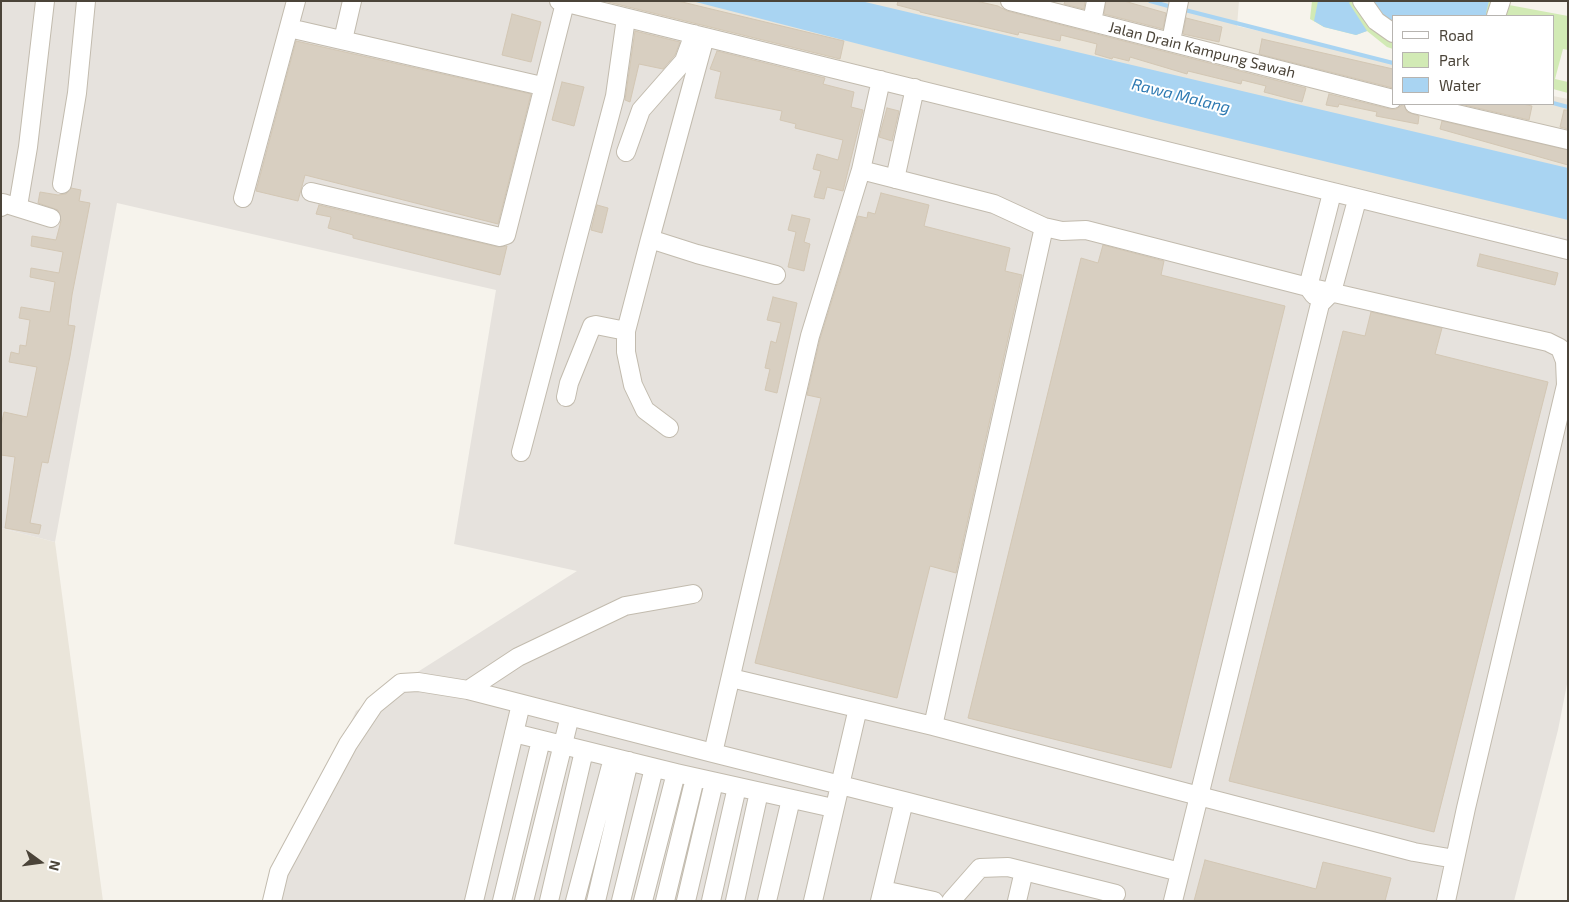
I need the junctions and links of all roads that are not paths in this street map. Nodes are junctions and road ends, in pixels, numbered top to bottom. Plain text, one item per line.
1 (45, 1) edge
2 (86, 1) edge
3 (296, 1) edge
4 (352, 1) edge
5 (1010, 1) edge
6 (1096, 1) edge
7 (1362, 1) edge
8 (1501, 1) edge
9 (562, 2) edge
10 (1179, 2) edge
11 (1496, 15) edge
12 (626, 18) junction
13 (1092, 22) junction
14 (289, 28) junction
15 (1392, 32) edge
16 (700, 36) junction
17 (343, 40) junction
18 (1171, 41) junction
19 (881, 80) junction
20 (542, 86) junction
21 (915, 88) junction
22 (1392, 99) edge
23 (1418, 105) edge
24 (1568, 140) edge
25 (626, 152) dead end
26 (861, 170) junction
27 (896, 179) junction
28 (62, 184) dead end
29 (311, 192) dead end
30 (1332, 193) junction
31 (243, 198) dead end
32 (1357, 200) junction
33 (9, 207) edge
34 (51, 218) dead end
35 (1044, 227) junction
36 (650, 239) junction
37 (1568, 250) edge
38 (776, 275) dead end
39 (1308, 288) junction
40 (1326, 298) junction
41 (626, 331) junction
42 (1567, 360) edge
43 (566, 397) dead end
44 (669, 428) dead end
45 (521, 452) dead end
46 (693, 594) dead end
47 (731, 678) junction
48 (468, 690) junction
49 (521, 704) junction
50 (858, 708) junction
51 (570, 716) junction
52 (933, 726) junction
53 (514, 733) junction
54 (541, 740) junction
55 (563, 745) junction
56 (584, 751) junction
57 (713, 753) junction
58 (621, 759) junction
59 (654, 768) junction
60 (676, 773) junction
61 (696, 778) junction
62 (714, 782) junction
63 (839, 784) junction
64 (737, 787) junction
65 (759, 792) junction
66 (1200, 796) junction
67 (791, 799) junction
68 (904, 801) junction
69 (833, 808) junction
70 (1455, 860) junction
71 (1024, 871) junction
72 (1180, 872) junction
73 (1116, 894) dead end
74 (882, 896) edge
75 (272, 901) edge
76 (474, 901) edge
77 (502, 901) edge
78 (524, 901) edge
79 (549, 901) edge
80 (575, 901) edge
81 (596, 901) edge
82 (621, 901) edge
83 (643, 901) edge
84 (665, 901) edge
85 (686, 901) edge
86 (711, 901) edge
87 (735, 901) edge
88 (767, 901) edge
89 (813, 901) edge
90 (934, 901) edge
91 (950, 901) edge
92 (1017, 901) edge
93 (1172, 901) edge
94 (1446, 901) edge

1 - 33 street
2 - 28 street
3 - 14 street
4 - 17 street
5 - 13 street, Jalan Drain Kampung Sawah
6 - 13 street
7 - 15 street
8 - 11 street
9 - 12 street
9 - 20 street
10 - 18 street
12 - 16 street
12 - 45 street
13 - 18 street, Jalan Drain Kampung Sawah
14 - 17 street
14 - 31 street
16 - 19 street
16 - 25 street
16 - 36 street
17 - 20 street
18 - 22 street, Jalan Drain Kampung Sawah
19 - 21 street
19 - 26 street
20 - 29 street
21 - 27 street
21 - 30 street
23 - 24 street
26 - 27 street
26 - 47 street
27 - 35 street
30 - 32 street
30 - 39 street
32 - 37 street
32 - 40 street
33 - 34 street
35 - 39 street
35 - 52 street
36 - 38 street
36 - 41 street
39 - 40 street
40 - 42 street
40 - 66 street
41 - 43 street
41 - 44 street
42 - 70 street
46 - 48 street
47 - 50 street
47 - 57 street
48 - 49 street
48 - 75 street
49 - 51 street
49 - 53 street
50 - 52 street
50 - 63 street
51 - 55 street
51 - 57 street
52 - 66 street
53 - 54 street
53 - 76 street
54 - 55 street
54 - 77 street
55 - 56 street
55 - 78 street
56 - 58 street
56 - 79 street
57 - 63 street
58 - 59 street
58 - 80 street
58 - 81 street
59 - 60 street
59 - 82 street
60 - 61 street
60 - 83 street
61 - 62 street
61 - 84 street
62 - 64 street
62 - 85 street
63 - 68 street
63 - 69 street
64 - 65 street
64 - 86 street
65 - 67 street
65 - 87 street
66 - 70 street
66 - 72 street
67 - 69 street
67 - 88 street
68 - 72 street
68 - 74 street
69 - 89 street
70 - 94 street
71 - 73 street
71 - 91 street
71 - 92 street
72 - 93 street
74 - 90 street

